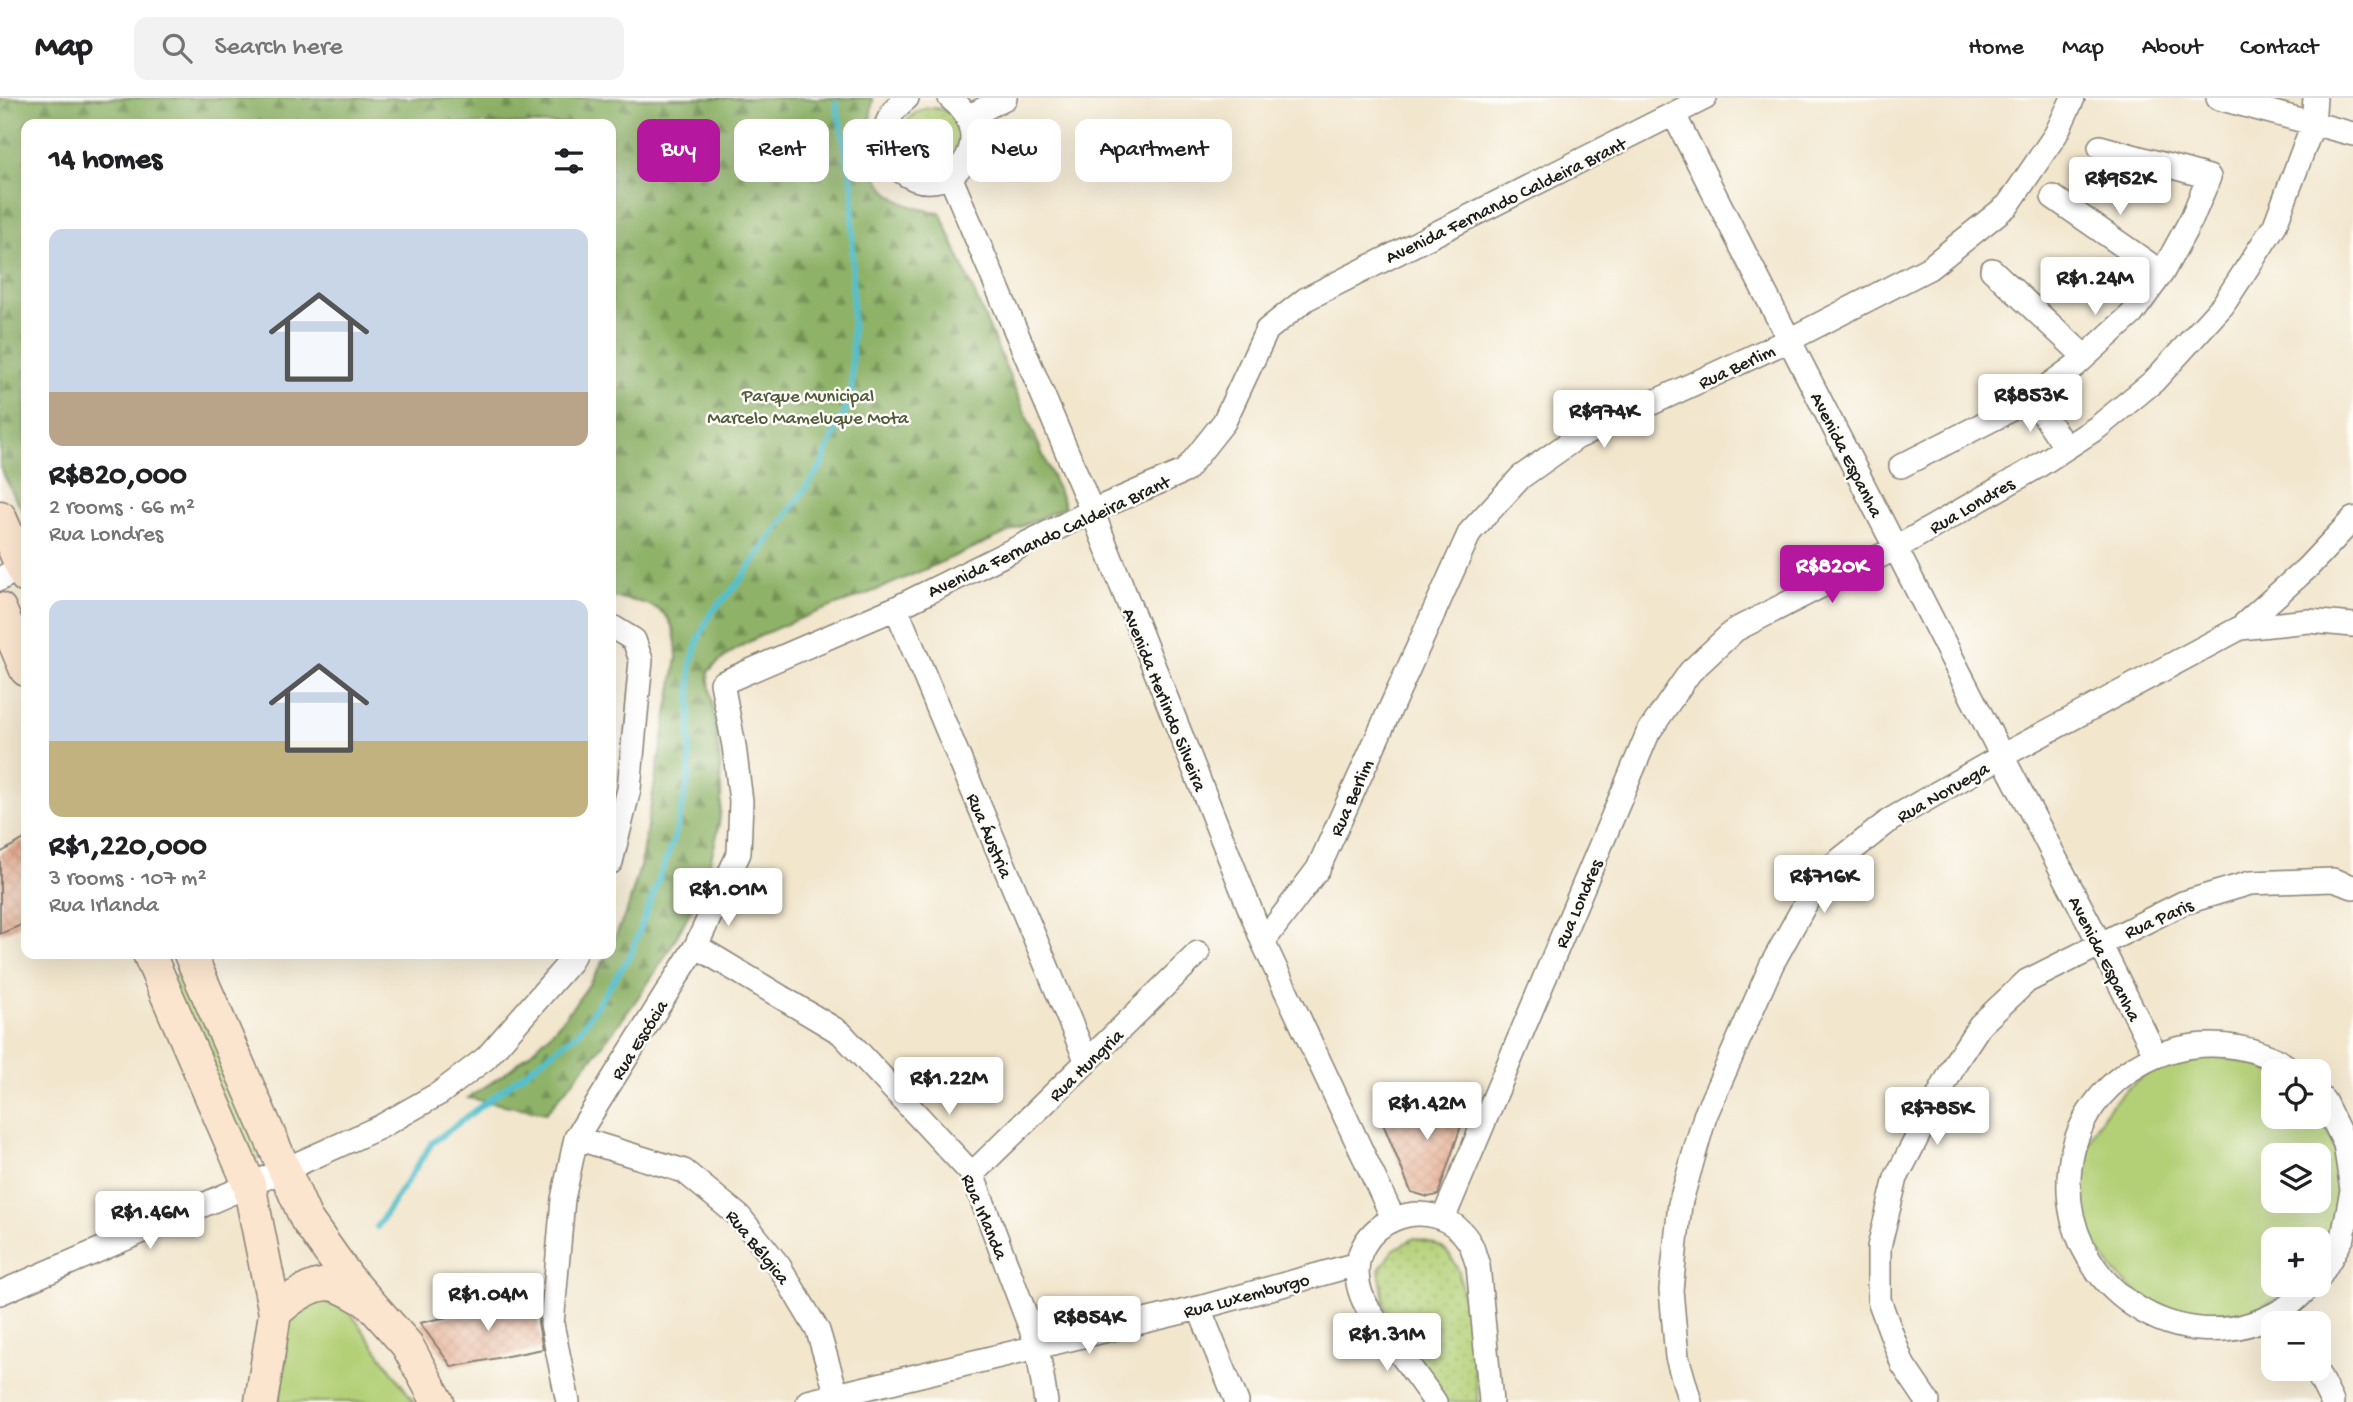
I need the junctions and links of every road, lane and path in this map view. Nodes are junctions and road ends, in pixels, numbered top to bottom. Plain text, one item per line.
1 (907, 98) edge
2 (1005, 98) edge
3 (1705, 98) edge
4 (2073, 98) edge
5 (2218, 98) edge
6 (2315, 98) edge
7 (960, 105) edge
8 (1674, 115) junction
9 (888, 119) edge
10 (2313, 124) junction
11 (2353, 134) edge
12 (2100, 146) dead end
13 (953, 173) edge
14 (953, 182) edge
15 (2053, 197) dead end
16 (1992, 270) dead end
17 (2162, 273) junction
18 (1789, 340) junction
19 (2084, 356) junction
20 (2031, 396) junction
21 (2066, 447) junction
22 (1901, 466) dead end
23 (1092, 511) junction
24 (0, 517) edge
25 (2353, 519) edge
26 (1896, 548) junction
27 (19, 571) edge
28 (896, 608) junction
29 (0, 609) edge
30 (2353, 625) edge
31 (2240, 628) junction
32 (616, 629) edge
33 (21, 658) edge
34 (722, 683) joint
35 (2002, 756) junction
36 (616, 842) edge
37 (2353, 887) edge
38 (1263, 942) junction
39 (2100, 944) junction
40 (696, 946) junction
41 (1198, 953) dead end
42 (151, 959) edge
43 (192, 959) edge
44 (572, 959) edge
45 (2155, 1055) junction
46 (2269, 1059) edge
47 (1087, 1062) junction
48 (2331, 1114) edge
49 (576, 1138) junction
50 (284, 1170) junction
51 (972, 1174) junction
52 (249, 1184) junction
53 (1393, 1218) junction
54 (1443, 1219) junction
55 (2331, 1258) edge
56 (1357, 1264) junction
57 (0, 1293) edge
58 (369, 1302) junction
59 (1199, 1308) junction
60 (275, 1312) junction
61 (2261, 1322) edge
62 (1037, 1345) junction
63 (2322, 1381) edge
64 (839, 1398) edge
65 (261, 1402) edge
66 (438, 1402) edge
67 (568, 1402) edge
68 (808, 1402) edge
69 (1046, 1402) edge
70 (1237, 1402) edge
71 (1435, 1402) edge
72 (1491, 1402) edge
73 (1690, 1402) edge
74 (1928, 1402) edge
75 (2332, 1402) edge

1 - 9 street
2 - 7 street
3 - 8 street, Avenida Fernando Caldeira Brant
4 - 18 street, Rua Berlim
5 - 10 street
6 - 10 street, Rua Londres
7 - 13 street
8 - 18 street, Avenida Espanha
8 - 23 street, Avenida Fernando Caldeira Brant
10 - 11 street
10 - 21 street, Rua Londres
12 - 17 street
14 - 23 street, Avenida Herlindo Silveira
15 - 17 street
16 - 19 street
17 - 19 street
18 - 26 street, Avenida Espanha
18 - 38 street, Rua Berlim
19 - 20 street
20 - 21 street
20 - 22 street
21 - 26 street, Rua Londres
23 - 28 street, Avenida Fernando Caldeira Brant
23 - 38 street, Avenida Herlindo Silveira
24 - 27 street
25 - 31 street, Rua Noruega
26 - 35 street, Avenida Espanha
26 - 54 street, Rua Londres
28 - 34 street, Avenida Fernando Caldeira Brant
28 - 47 street, Rua Áustria
29 - 33 street
30 - 31 street
31 - 35 street, Rua Noruega
32 - 36 street
34 - 40 street, Rua Escócia
35 - 39 street, Avenida Espanha
35 - 73 street, Rua Noruega
37 - 39 street, Rua Paris
38 - 53 street, Avenida Herlindo Silveira
39 - 45 street, Avenida Espanha
39 - 74 street, Rua Paris
40 - 49 street, Rua Escócia
40 - 51 street, Rua Irlanda
41 - 47 street, Rua Hungria
42 - 52 street
43 - 50 street
44 - 50 street
45 - 46 street
45 - 61 street
47 - 51 street, Rua Hungria
48 - 55 street
49 - 64 street, Rua Bélgica
49 - 67 street, Rua Escócia
50 - 52 street
50 - 58 street
51 - 62 street, Rua Irlanda
52 - 57 street
52 - 60 street
53 - 54 street
53 - 56 street
54 - 72 street
56 - 59 street, Rua Luxemburgo
56 - 71 street
58 - 60 street
58 - 66 street
59 - 62 street, Rua Luxemburgo
59 - 70 street
60 - 65 street
62 - 64 street, Rua Luxemburgo
62 - 69 street, Rua Irlanda
63 - 75 street
64 - 68 street, Rua Luxemburgo

